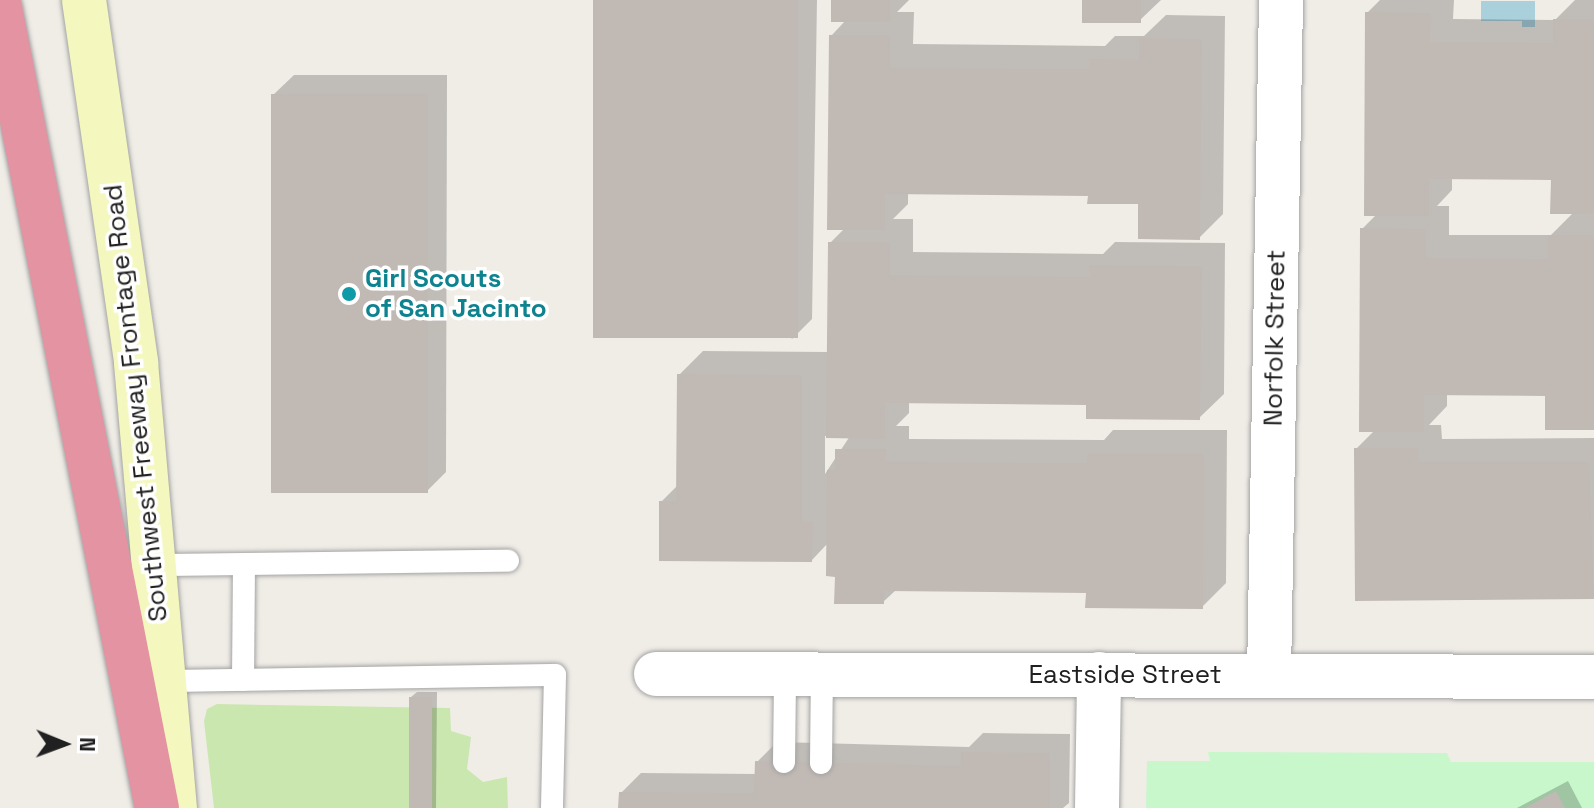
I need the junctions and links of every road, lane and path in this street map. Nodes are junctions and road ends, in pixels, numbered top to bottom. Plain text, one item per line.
1 (84, 0) edge
2 (1281, 0) edge
3 (0, 8) edge
4 (508, 561) dead end
5 (157, 565) junction
6 (244, 565) junction
7 (656, 674) dead end
8 (804, 674) junction
9 (1099, 674) junction
10 (1269, 675) junction
11 (1594, 677) edge
12 (243, 680) junction
13 (165, 681) junction
14 (784, 762) dead end
15 (821, 763) dead end
16 (157, 808) edge
17 (175, 808) edge
18 (552, 808) edge
19 (1097, 808) edge

1 - 5 main road, Southwest Freeway Frontage Road
2 - 10 street, Norfolk Street
3 - 16 highway
4 - 6 lane
5 - 6 lane
5 - 13 main road, Southwest Freeway Frontage Road
6 - 12 lane
7 - 8 street, Eastside Street
8 - 9 street, Eastside Street
8 - 14 lane
8 - 15 lane
9 - 10 street, Eastside Street
9 - 19 street
10 - 11 street, Eastside Street
12 - 13 lane
12 - 18 lane
13 - 17 main road, Southwest Freeway Frontage Road

